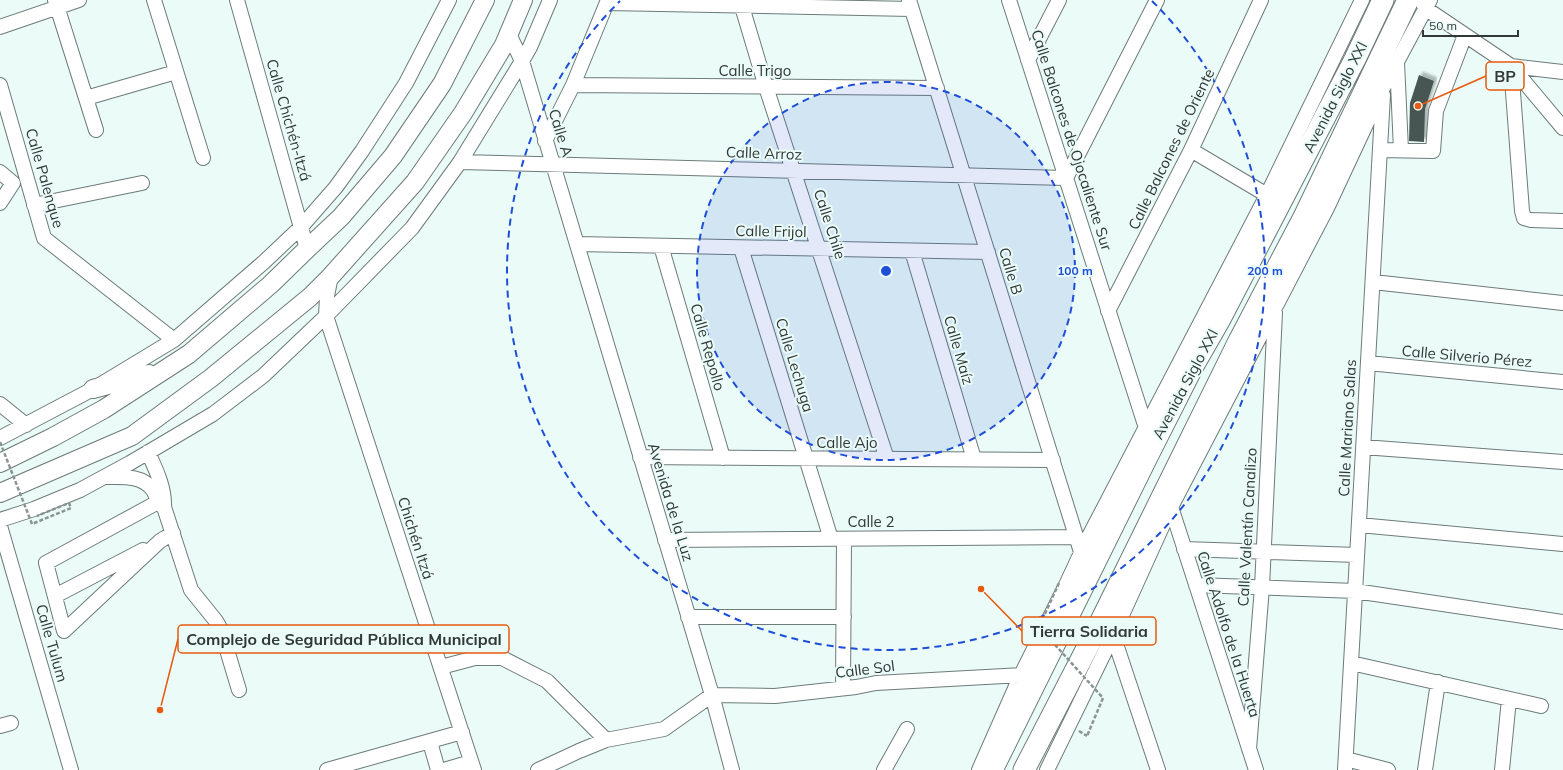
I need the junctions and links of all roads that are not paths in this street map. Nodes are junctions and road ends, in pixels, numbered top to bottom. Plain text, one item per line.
1 (79, 0) edge
2 (154, 0) edge
3 (237, 0) edge
4 (449, 0) edge
5 (485, 0) edge
6 (523, 0) edge
7 (550, 0) edge
8 (1009, 0) edge
9 (1059, 0) edge
10 (1157, 0) edge
11 (1261, 0) edge
12 (1362, 0) edge
13 (1383, 0) edge
14 (608, 1) edge
15 (1421, 2) edge
16 (741, 3) edge
17 (57, 4) edge
18 (911, 4) edge
19 (0, 27) edge
20 (509, 34) junction
21 (1465, 35) junction
22 (1028, 60) junction
23 (522, 61) junction
24 (1397, 62) junction
25 (1511, 66) junction
26 (176, 72) junction
27 (1563, 72) edge
28 (0, 85) edge
29 (573, 85) junction
30 (766, 87) junction
31 (937, 88) junction
32 (1383, 88) junction
33 (86, 98) junction
34 (5, 122) edge
35 (1563, 128) edge
36 (96, 130) dead end
37 (546, 140) junction
38 (1191, 150) junction
39 (1380, 150) junction
40 (1401, 150) junction
41 (203, 158) dead end
42 (460, 162) junction
43 (552, 164) junction
44 (795, 171) junction
45 (0, 172) edge
46 (964, 176) junction
47 (1066, 178) junction
48 (142, 183) dead end
49 (1267, 195) junction
50 (0, 203) edge
51 (34, 205) junction
52 (1327, 208) junction
53 (1305, 215) junction
54 (1563, 222) edge
55 (301, 227) junction
56 (577, 244) junction
57 (661, 246) junction
58 (741, 248) junction
59 (307, 249) junction
60 (820, 249) junction
61 (912, 251) junction
62 (988, 252) junction
63 (331, 276) junction
64 (1373, 282) junction
65 (1563, 303) edge
66 (1276, 307) junction
67 (1108, 311) junction
68 (326, 316) junction
69 (174, 340) junction
70 (1192, 340) junction
71 (1368, 363) junction
72 (1193, 366) junction
73 (167, 368) junction
74 (1563, 382) edge
75 (94, 389) junction
76 (0, 404) edge
77 (26, 425) junction
78 (1146, 428) junction
79 (1192, 436) junction
80 (0, 438) edge
81 (1363, 447) junction
82 (148, 452) junction
83 (640, 457) junction
84 (723, 458) junction
85 (806, 458) junction
86 (887, 459) junction
87 (974, 460) junction
88 (1053, 460) junction
89 (1196, 460) junction
90 (1563, 462) edge
91 (0, 463) edge
92 (101, 478) junction
93 (0, 493) edge
94 (161, 504) junction
95 (1171, 508) junction
96 (0, 520) edge
97 (1359, 525) junction
98 (0, 526) edge
99 (173, 533) junction
100 (1077, 537) junction
101 (838, 539) junction
102 (665, 540) junction
103 (160, 541) junction
104 (1563, 544) edge
105 (1184, 549) junction
106 (1264, 551) junction
107 (1081, 552) junction
108 (1357, 555) junction
109 (5, 562) edge
110 (1196, 585) junction
111 (1262, 587) junction
112 (1355, 591) junction
113 (55, 596) junction
114 (844, 616) junction
115 (688, 617) junction
116 (1563, 622) edge
117 (1106, 630) junction
118 (1351, 663) junction
119 (441, 667) junction
120 (1021, 675) junction
121 (1438, 682) junction
122 (843, 688) junction
123 (239, 690) dead end
124 (712, 695) junction
125 (1509, 699) junction
126 (1542, 706) dead end
127 (907, 728) dead end
128 (462, 732) junction
129 (436, 740) junction
130 (606, 740) junction
131 (1249, 749) junction
132 (1345, 765) edge
133 (473, 766) edge
134 (449, 769) edge
135 (71, 770) edge
136 (327, 770) edge
137 (438, 770) edge
138 (538, 770) edge
139 (732, 770) edge
140 (735, 770) edge
141 (884, 770) edge
142 (979, 770) edge
143 (992, 770) edge
144 (1024, 770) edge
145 (1046, 770) edge
146 (1158, 770) edge
147 (1256, 770) edge
148 (1388, 770) edge
149 (1425, 770) edge
150 (1502, 770) edge

1 - 17 street
2 - 26 street
3 - 55 street, Calle Chichén-Itzá
4 - 55 street
5 - 59 main road
6 - 20 main road
7 - 23 street
8 - 22 street, Calle Balcones de Ojocaliente Sur
9 - 22 street
10 - 47 street
11 - 38 street, Calle Balcones de Oriente
12 - 49 street, Avenida Siglo XXI
13 - 72 highway, Avenida Siglo XXI
14 - 16 street
14 - 29 street
15 - 21 street
15 - 24 street, Avenida Siglo XXI
15 - 53 highway, Avenida Siglo XXI
16 - 18 street
16 - 30 street, Calle Chile
17 - 19 street
17 - 33 street
18 - 31 street, Calle B
20 - 23 street, Calle A
20 - 63 main road
21 - 25 street
21 - 40 street
22 - 47 street, Calle Balcones de Ojocaliente Sur
23 - 37 street, Calle A
23 - 42 street
24 - 32 street, Avenida Siglo XXI
24 - 40 street
25 - 27 street
25 - 35 street
25 - 54 street
26 - 33 street
26 - 41 street
28 - 34 street, Calle Palenque
29 - 30 street, Calle Trigo
29 - 37 street
30 - 31 street, Calle Trigo
30 - 44 street, Calle Chile
31 - 46 street, Calle B
32 - 39 street, Calle Mariano Salas
32 - 52 street, Avenida Siglo XXI
33 - 36 street
34 - 51 street, Calle Palenque
37 - 43 street, Calle A
38 - 49 street
38 - 67 street, Calle Balcones de Oriente
39 - 40 street
39 - 64 street, Calle Mariano Salas
42 - 43 street, Calle Arroz
42 - 68 street
43 - 44 street, Calle Arroz
43 - 56 street, Calle A
44 - 46 street, Calle Arroz
44 - 60 street, Calle Chile
45 - 50 street
46 - 47 street, Calle Arroz
46 - 62 street, Calle B
47 - 67 street, Calle Balcones de Ojocaliente Sur
48 - 51 street
49 - 70 street, Avenida Siglo XXI
51 - 69 street, Calle Palenque
52 - 53 highway
52 - 66 street, Avenida Siglo XXI
53 - 79 highway, Avenida Siglo XXI
55 - 59 street, Calle Chichén-Itzá
55 - 69 street
56 - 57 street, Calle Frijol
56 - 83 street, Avenida de la Luz
57 - 58 street, Calle Frijol
57 - 84 street, Calle Repollo
58 - 60 street, Calle Frijol
58 - 85 street, Calle Lechuga
59 - 73 main road
60 - 61 street, Calle Frijol
60 - 86 street, Calle Chile
61 - 62 street, Calle Frijol
61 - 87 street, Calle Maíz
62 - 88 street, Calle B
63 - 68 street
63 - 93 main road
64 - 65 street
64 - 71 street, Calle Mariano Salas
66 - 89 street, Avenida Siglo XXI
66 - 106 street, Calle Valentín Canalizo
67 - 78 street, Calle Balcones de Ojocaliente Sur
68 - 82 street
68 - 119 street, Chichén Itzá
69 - 75 street
70 - 72 highway
70 - 78 street, Avenida Siglo XXI
71 - 74 street, Calle Silverio Pérez
71 - 81 street, Calle Mariano Salas
72 - 143 highway, Avenida Siglo XXI
73 - 75 main road
73 - 91 main road
75 - 77 street
76 - 77 street
77 - 80 street
78 - 107 street, Avenida Siglo XXI
79 - 89 highway
79 - 117 highway, Avenida Siglo XXI
81 - 90 street
81 - 97 street, Calle Mariano Salas
82 - 92 street
82 - 94 street
83 - 84 street, Calle Ajo
83 - 102 street, Avenida de la Luz
84 - 85 street, Calle Ajo
85 - 86 street, Calle Ajo
85 - 101 street, Calle Lechuga
86 - 87 street, Calle Ajo
87 - 88 street, Calle Ajo
88 - 100 street, Calle B
89 - 95 street, Avenida Siglo XXI
92 - 94 street
92 - 96 street
94 - 99 street
94 - 113 street
95 - 105 street, Calle Adolfo de la Huerta
95 - 117 street, Avenida Siglo XXI
97 - 104 street
97 - 108 street, Calle Mariano Salas
98 - 109 street, Calle Tulum
99 - 103 street
99 - 123 street
100 - 101 street, Calle 2
100 - 107 street, Calle B
101 - 102 street, Calle 2
101 - 114 street, Calle Lechuga
102 - 115 street, Avenida de la Luz
103 - 113 street
103 - 113 street
105 - 106 street
105 - 110 street, Calle Adolfo de la Huerta
106 - 108 street
106 - 111 street, Calle Valentín Canalizo
107 - 120 street, Avenida Siglo XXI
108 - 112 street, Calle Mariano Salas
109 - 135 street, Calle Tulum
110 - 111 street
110 - 131 street, Calle Adolfo de la Huerta
111 - 112 street
111 - 131 street, Calle Valentín Canalizo
112 - 116 street
112 - 118 street, Calle Mariano Salas
114 - 115 street
114 - 122 street, Calle Lechuga
115 - 124 street, Avenida de la Luz
117 - 144 highway, Avenida Siglo XXI
117 - 145 street, Avenida Siglo XXI
117 - 146 street
118 - 121 street
118 - 132 street, Calle Mariano Salas
119 - 128 street, Chichén Itzá
119 - 130 street
120 - 122 street, Calle Sol
120 - 142 street, Avenida Siglo XXI
121 - 125 street
121 - 149 street
122 - 124 street, Calle Sol
124 - 130 street
124 - 139 street, Avenida de la Luz
125 - 126 street
125 - 150 street
127 - 141 street
128 - 129 street
128 - 133 street, Chichén Itzá
129 - 136 street
129 - 137 street
130 - 138 street
131 - 147 street, Calle Adolfo de la Huerta
132 - 148 street
133 - 134 street
139 - 140 street

